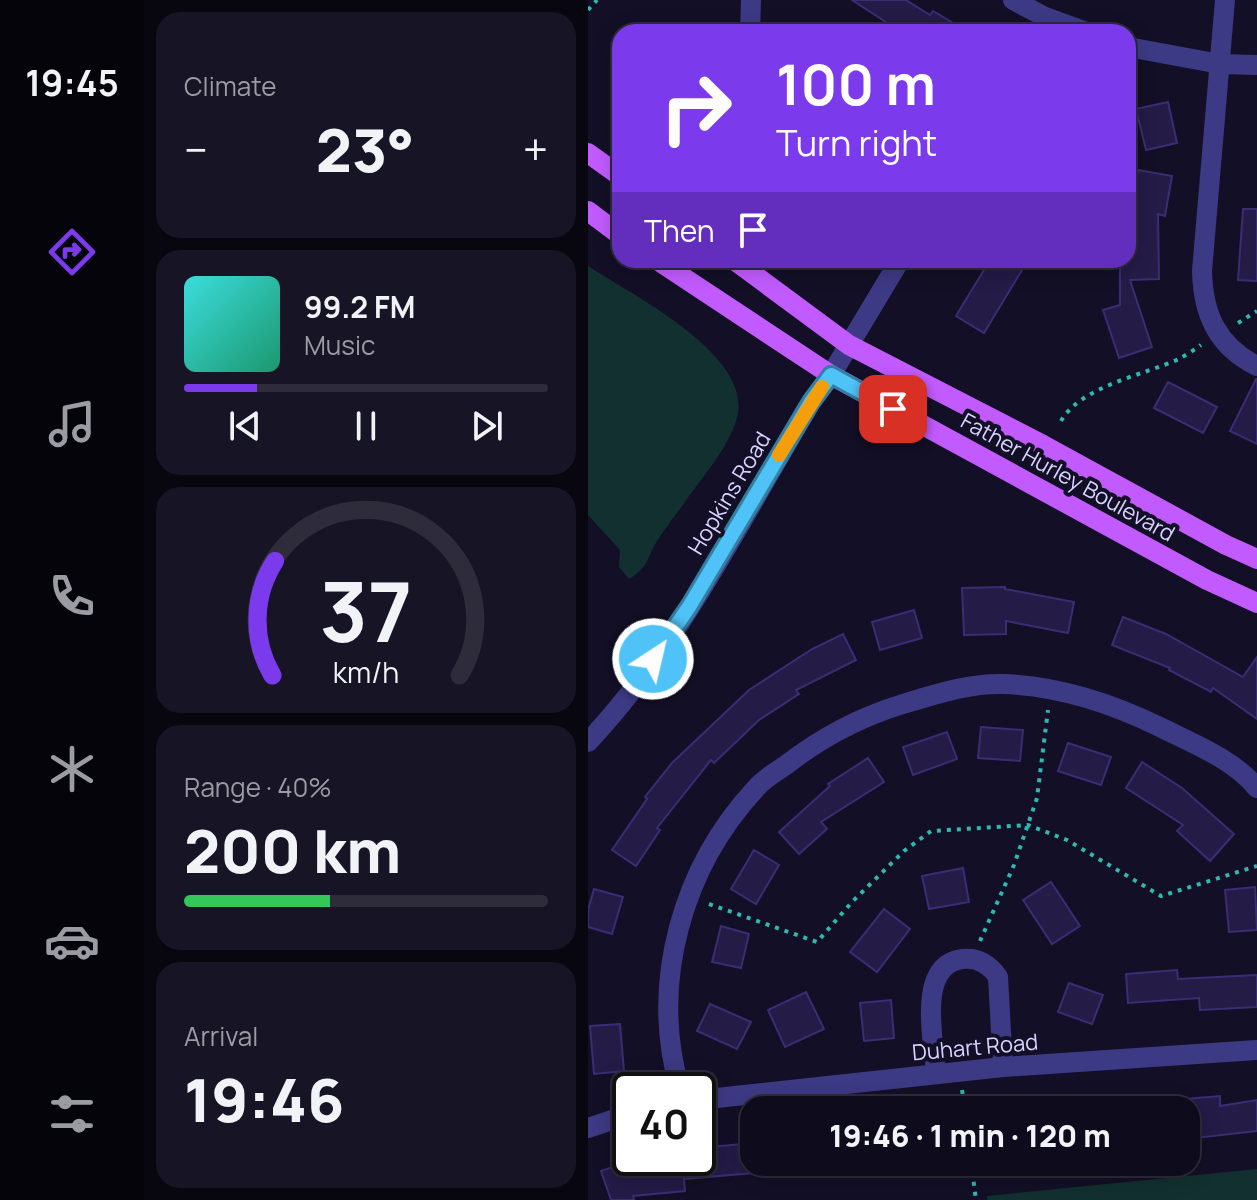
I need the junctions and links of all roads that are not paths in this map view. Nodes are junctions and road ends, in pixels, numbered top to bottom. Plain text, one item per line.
1 (751, 0) edge
2 (1013, 0) edge
3 (1225, 0) edge
4 (750, 24) edge
5 (1040, 24) edge
6 (1136, 48) edge
7 (1220, 64) junction
8 (1257, 65) edge
9 (588, 153) edge
10 (612, 170) edge
11 (588, 211) edge
12 (612, 229) edge
13 (669, 268) edge
14 (745, 268) edge
15 (895, 268) edge
16 (849, 345) junction
17 (1257, 366) edge
18 (831, 375) junction
19 (1257, 559) edge
20 (1257, 603) edge
21 (588, 742) edge
22 (1257, 788) edge
23 (1257, 1050) edge
24 (1003, 1067) junction
25 (675, 1072) edge
26 (936, 1074) junction
27 (716, 1098) edge
28 (612, 1120) edge
29 (588, 1128) edge

1 - 4 street
2 - 5 street
3 - 7 street
6 - 7 street
7 - 8 street
7 - 17 street
9 - 10 main road
11 - 12 main road
13 - 18 main road, Father Hurley Boulevard
14 - 16 main road, Father Hurley Boulevard
15 - 16 street, Hopkins Road
16 - 18 street, Hopkins Road
16 - 19 main road, Father Hurley Boulevard
18 - 20 main road, Father Hurley Boulevard
18 - 21 street, Hopkins Road
22 - 25 street
23 - 24 street, Duhart Road
24 - 26 street, Duhart Road
24 - 26 street
26 - 27 street, Duhart Road
28 - 29 street

